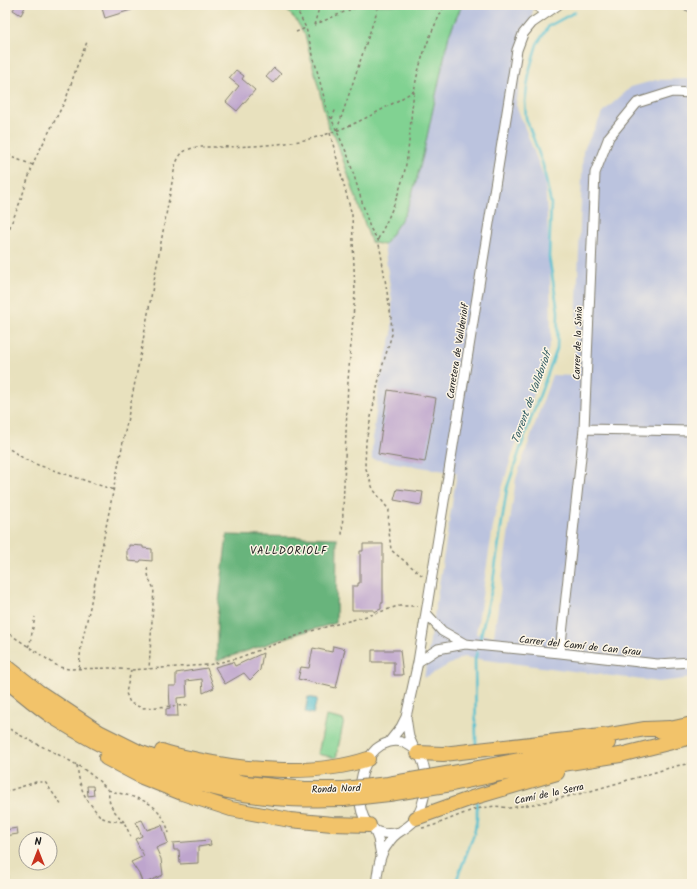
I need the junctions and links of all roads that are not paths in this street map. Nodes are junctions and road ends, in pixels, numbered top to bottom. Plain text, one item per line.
1 (535, 5) edge
2 (558, 5) edge
3 (686, 5) edge
4 (692, 7) edge
5 (546, 12) junction
6 (692, 93) edge
7 (584, 429) junction
8 (692, 431) edge
9 (427, 610) junction
10 (465, 644) junction
11 (560, 653) junction
12 (418, 662) junction
13 (692, 662) edge
14 (5, 665) edge
15 (5, 680) edge
16 (52, 717) junction
17 (75, 717) junction
18 (406, 717) junction
19 (692, 724) edge
20 (670, 728) junction
21 (692, 737) edge
22 (389, 742) junction
23 (416, 750) junction
24 (620, 755) junction
25 (368, 759) junction
26 (452, 778) junction
27 (344, 794) junction
28 (413, 822) junction
29 (372, 827) junction
30 (400, 832) junction
31 (381, 856) junction
32 (376, 884) edge

1 - 5 street
2 - 5 street, Carretera de Vallderiolf
3 - 4 street
5 - 9 street, Carretera de Vallderiolf
6 - 7 street, Carrer de la Sinia
7 - 8 street
7 - 11 street, Carrer de la Sinia
9 - 10 street, Carrer del Camí de Can Grau
9 - 12 street, Carretera de Vallderiolf
10 - 11 street, Carrer del Camí de Can Grau
10 - 12 street, Carrer del Camí de Can Grau
11 - 13 street, Carrer del Camí de Can Grau
12 - 18 street, Carretera de Vallderiolf
14 - 17 highway, Ronda Nord
15 - 16 highway, Ronda Nord
16 - 27 highway, Ronda Nord
16 - 29 highway
17 - 25 highway
17 - 27 highway, Ronda Nord
18 - 22 street, Carretera de Vallderiolf
18 - 23 street, Carretera de Vallderiolf
19 - 20 highway, Ronda Nord
20 - 23 highway
20 - 26 highway, Ronda Nord
21 - 24 highway, Ronda Nord
22 - 23 street
22 - 25 street
23 - 28 street
24 - 26 highway, Ronda Nord
24 - 28 highway
25 - 29 street
26 - 27 highway, Ronda Nord, bridge
28 - 30 street
29 - 30 street
29 - 31 street
30 - 31 street
31 - 32 street

